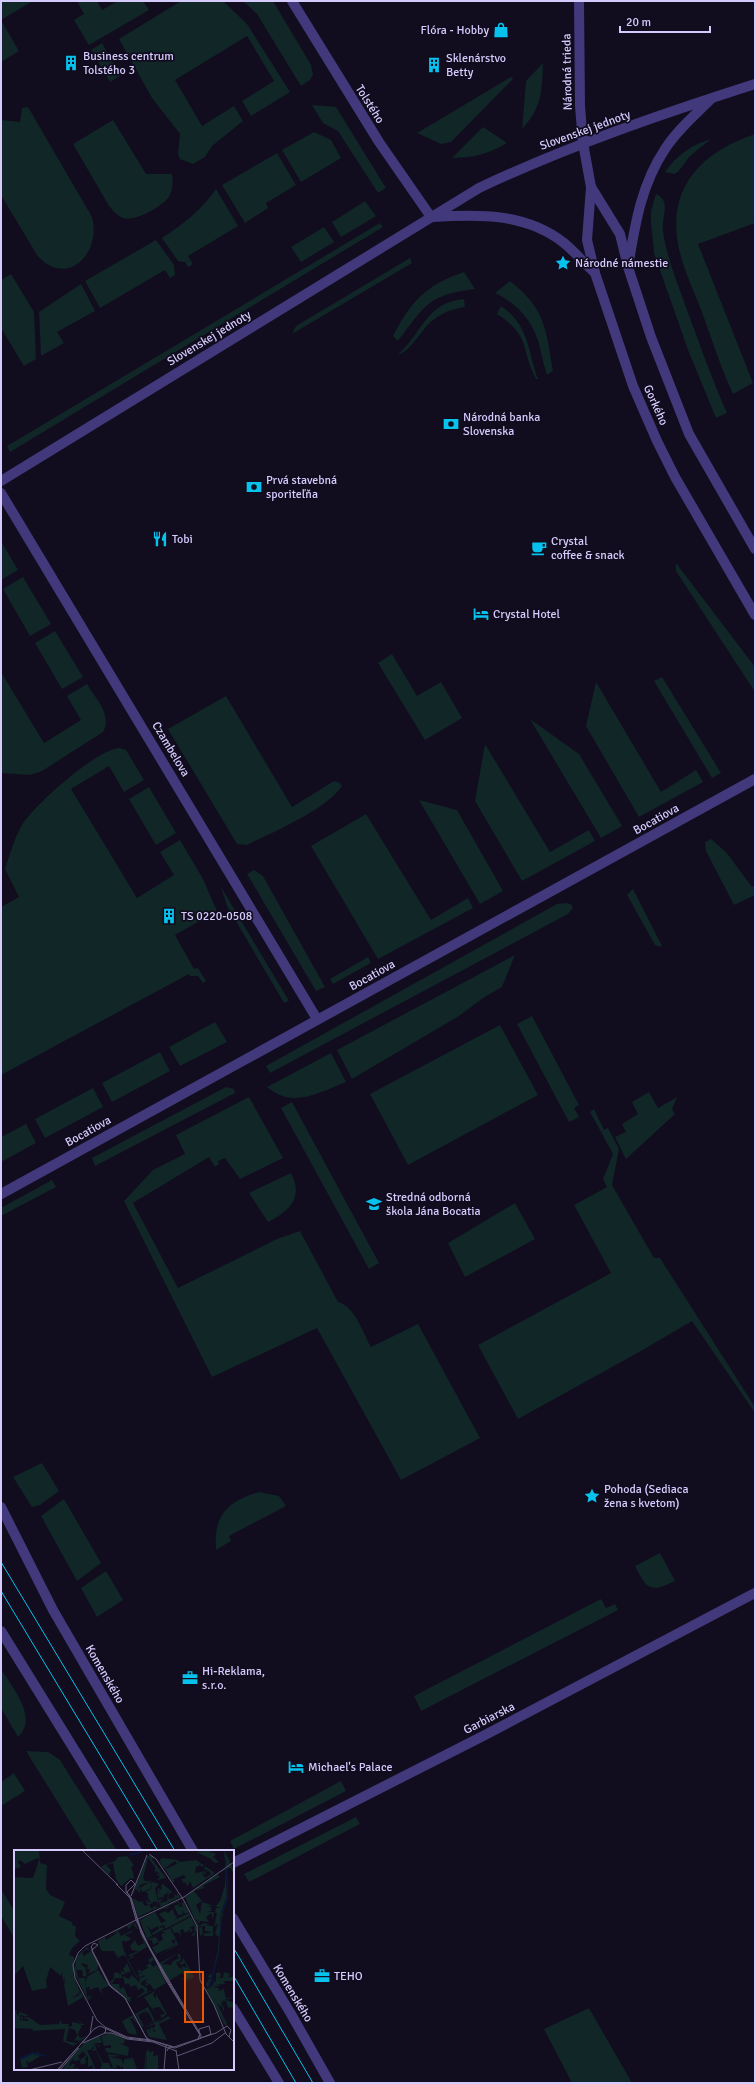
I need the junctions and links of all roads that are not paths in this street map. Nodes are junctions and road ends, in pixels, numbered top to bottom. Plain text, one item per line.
1 (292, 1) edge
2 (579, 1) edge
3 (755, 84) edge
4 (712, 98) junction
5 (583, 143) junction
6 (591, 187) junction
7 (431, 217) junction
8 (628, 267) junction
9 (595, 273) junction
10 (1, 481) edge
11 (1, 493) edge
12 (755, 549) edge
13 (755, 615) edge
14 (755, 779) edge
15 (317, 1019) junction
16 (1, 1194) edge
17 (1, 1507) edge
18 (755, 1593) edge
19 (1, 1632) edge
20 (136, 1850) edge
21 (192, 1850) edge
22 (234, 1862) edge
23 (234, 1920) edge
24 (234, 2010) edge
25 (279, 2083) edge
26 (330, 2083) edge

1 - 7 street, Tolstého
2 - 5 street, Národná trieda
3 - 4 street, Slovenskej jednoty
4 - 5 street, Slovenskej jednoty
4 - 8 street
5 - 6 street, Gorkého
5 - 7 street, Slovenskej jednoty
6 - 8 street, Gorkého
6 - 9 street, Gorkého
7 - 9 street, Slovenskej jednoty
7 - 10 street, Slovenskej jednoty
8 - 12 street, Gorkého
9 - 13 street, Gorkého
11 - 15 street, Czambelova
14 - 15 street, Bocatiova
15 - 16 street, Bocatiova
17 - 21 street, Komenského
18 - 22 street, Garbiarska
19 - 20 street
23 - 26 street, Komenského
24 - 25 street

